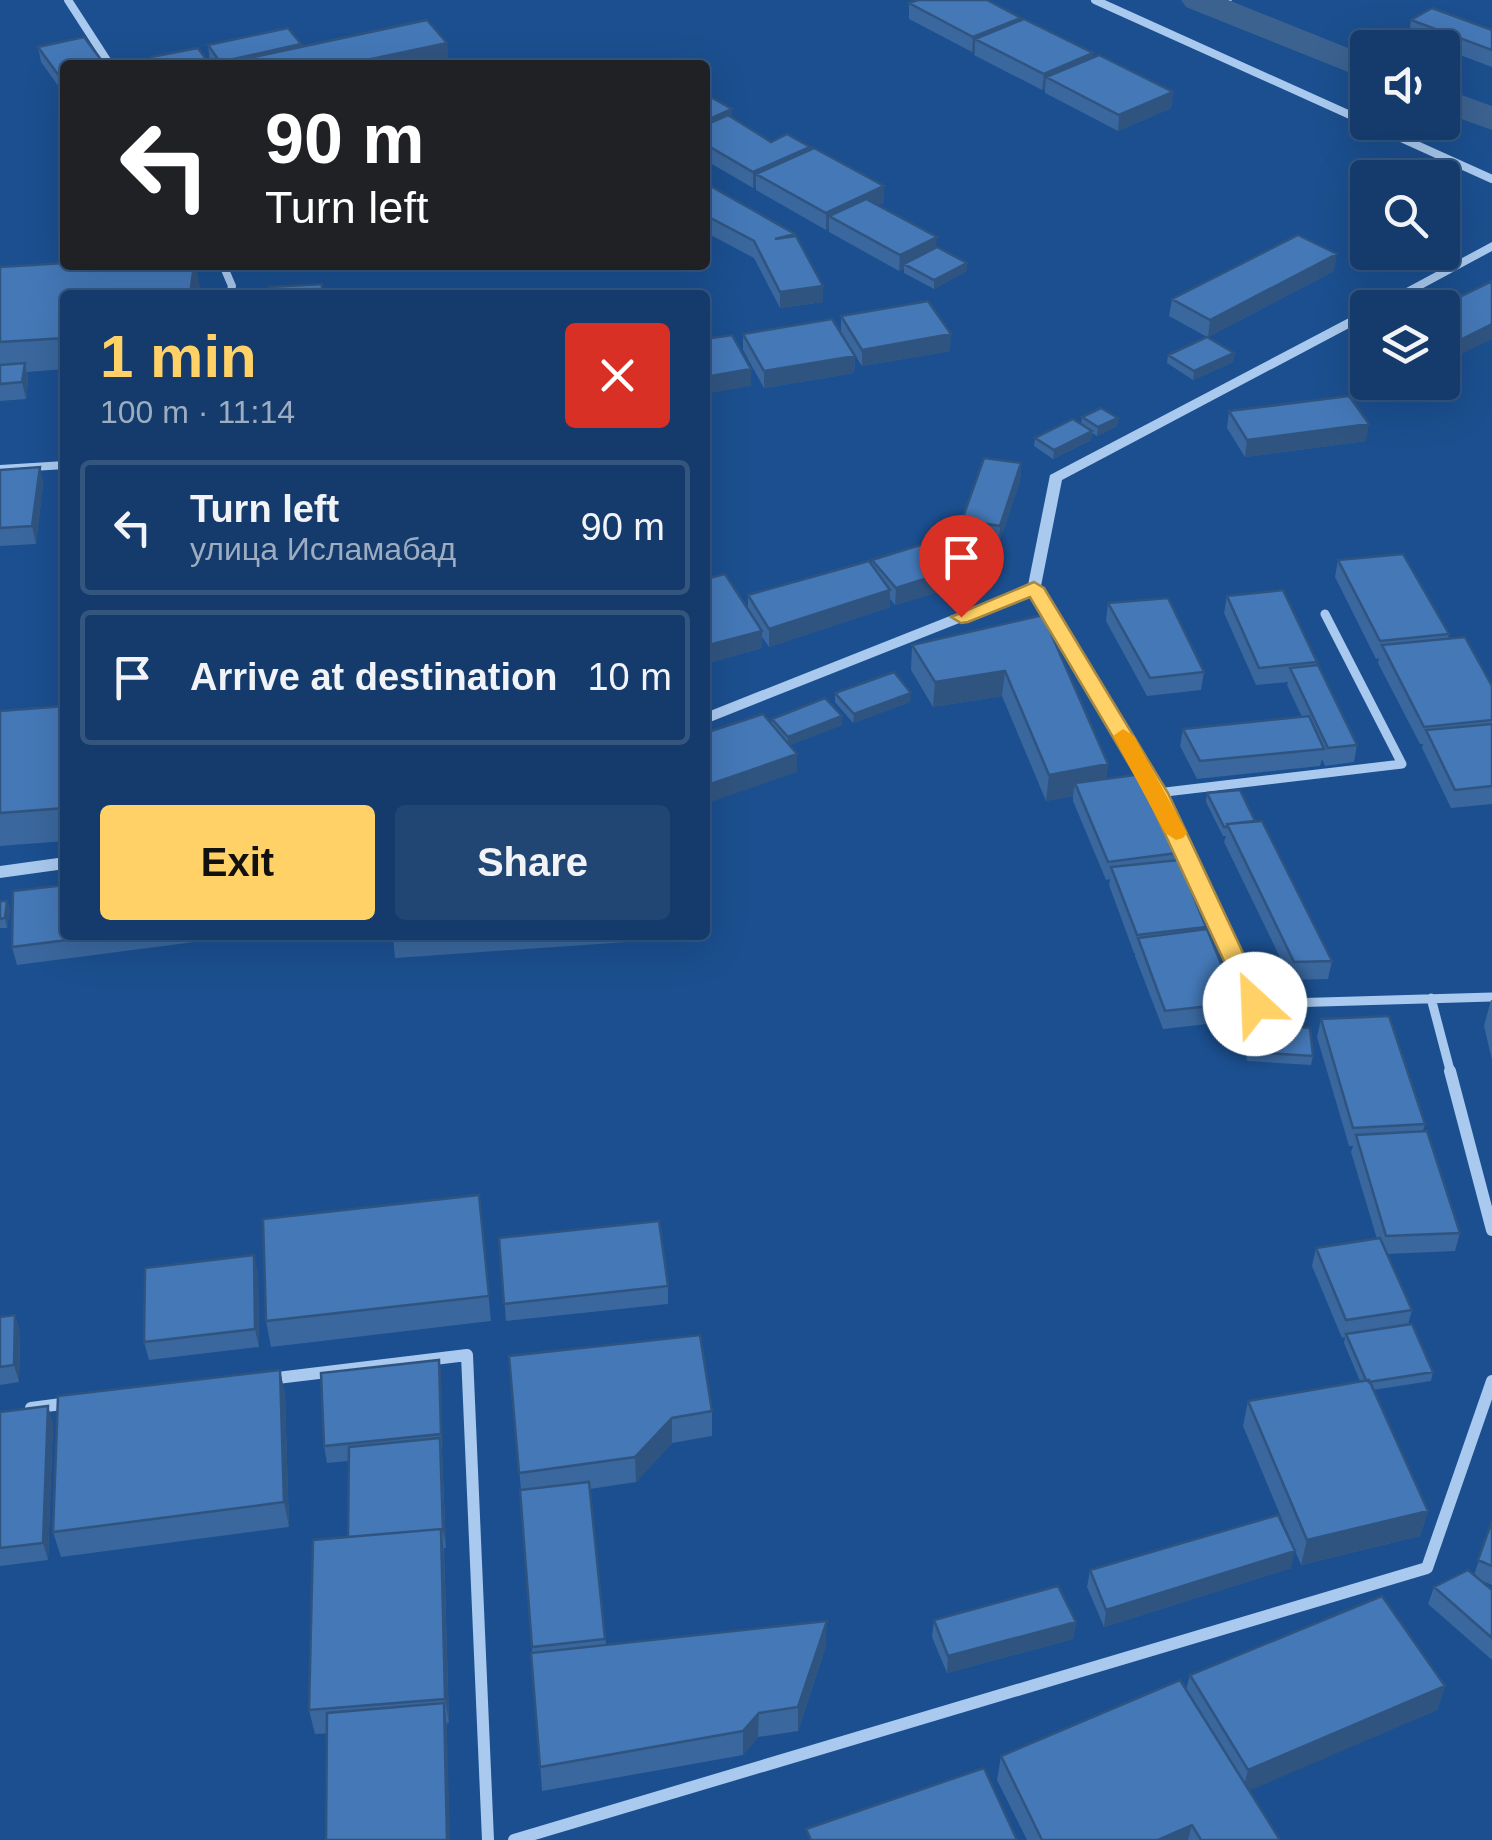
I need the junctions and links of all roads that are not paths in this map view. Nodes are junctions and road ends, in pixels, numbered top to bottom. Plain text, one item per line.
1 (68, 0) edge
2 (1096, 0) edge
3 (107, 60) edge
4 (1492, 179) edge
5 (1492, 246) edge
6 (1409, 290) edge
7 (1350, 322) edge
8 (60, 465) edge
9 (0, 469) edge
10 (1034, 588) junction
11 (1325, 614) dead end
12 (710, 717) edge
13 (1157, 793) junction
14 (60, 863) edge
15 (0, 872) edge
16 (1492, 997) edge
17 (1431, 998) junction
18 (1492, 1230) edge
19 (253, 1381) edge
20 (1492, 1381) edge
21 (78, 1402) edge
22 (20, 1409) edge
23 (488, 1840) edge
24 (514, 1840) edge

1 - 3 street
2 - 4 street
5 - 6 street
7 - 10 street
8 - 9 street
10 - 12 street
10 - 13 street
11 - 13 street
13 - 17 street
14 - 15 street
16 - 17 street
17 - 18 street
19 - 23 street
20 - 24 street
21 - 22 street

